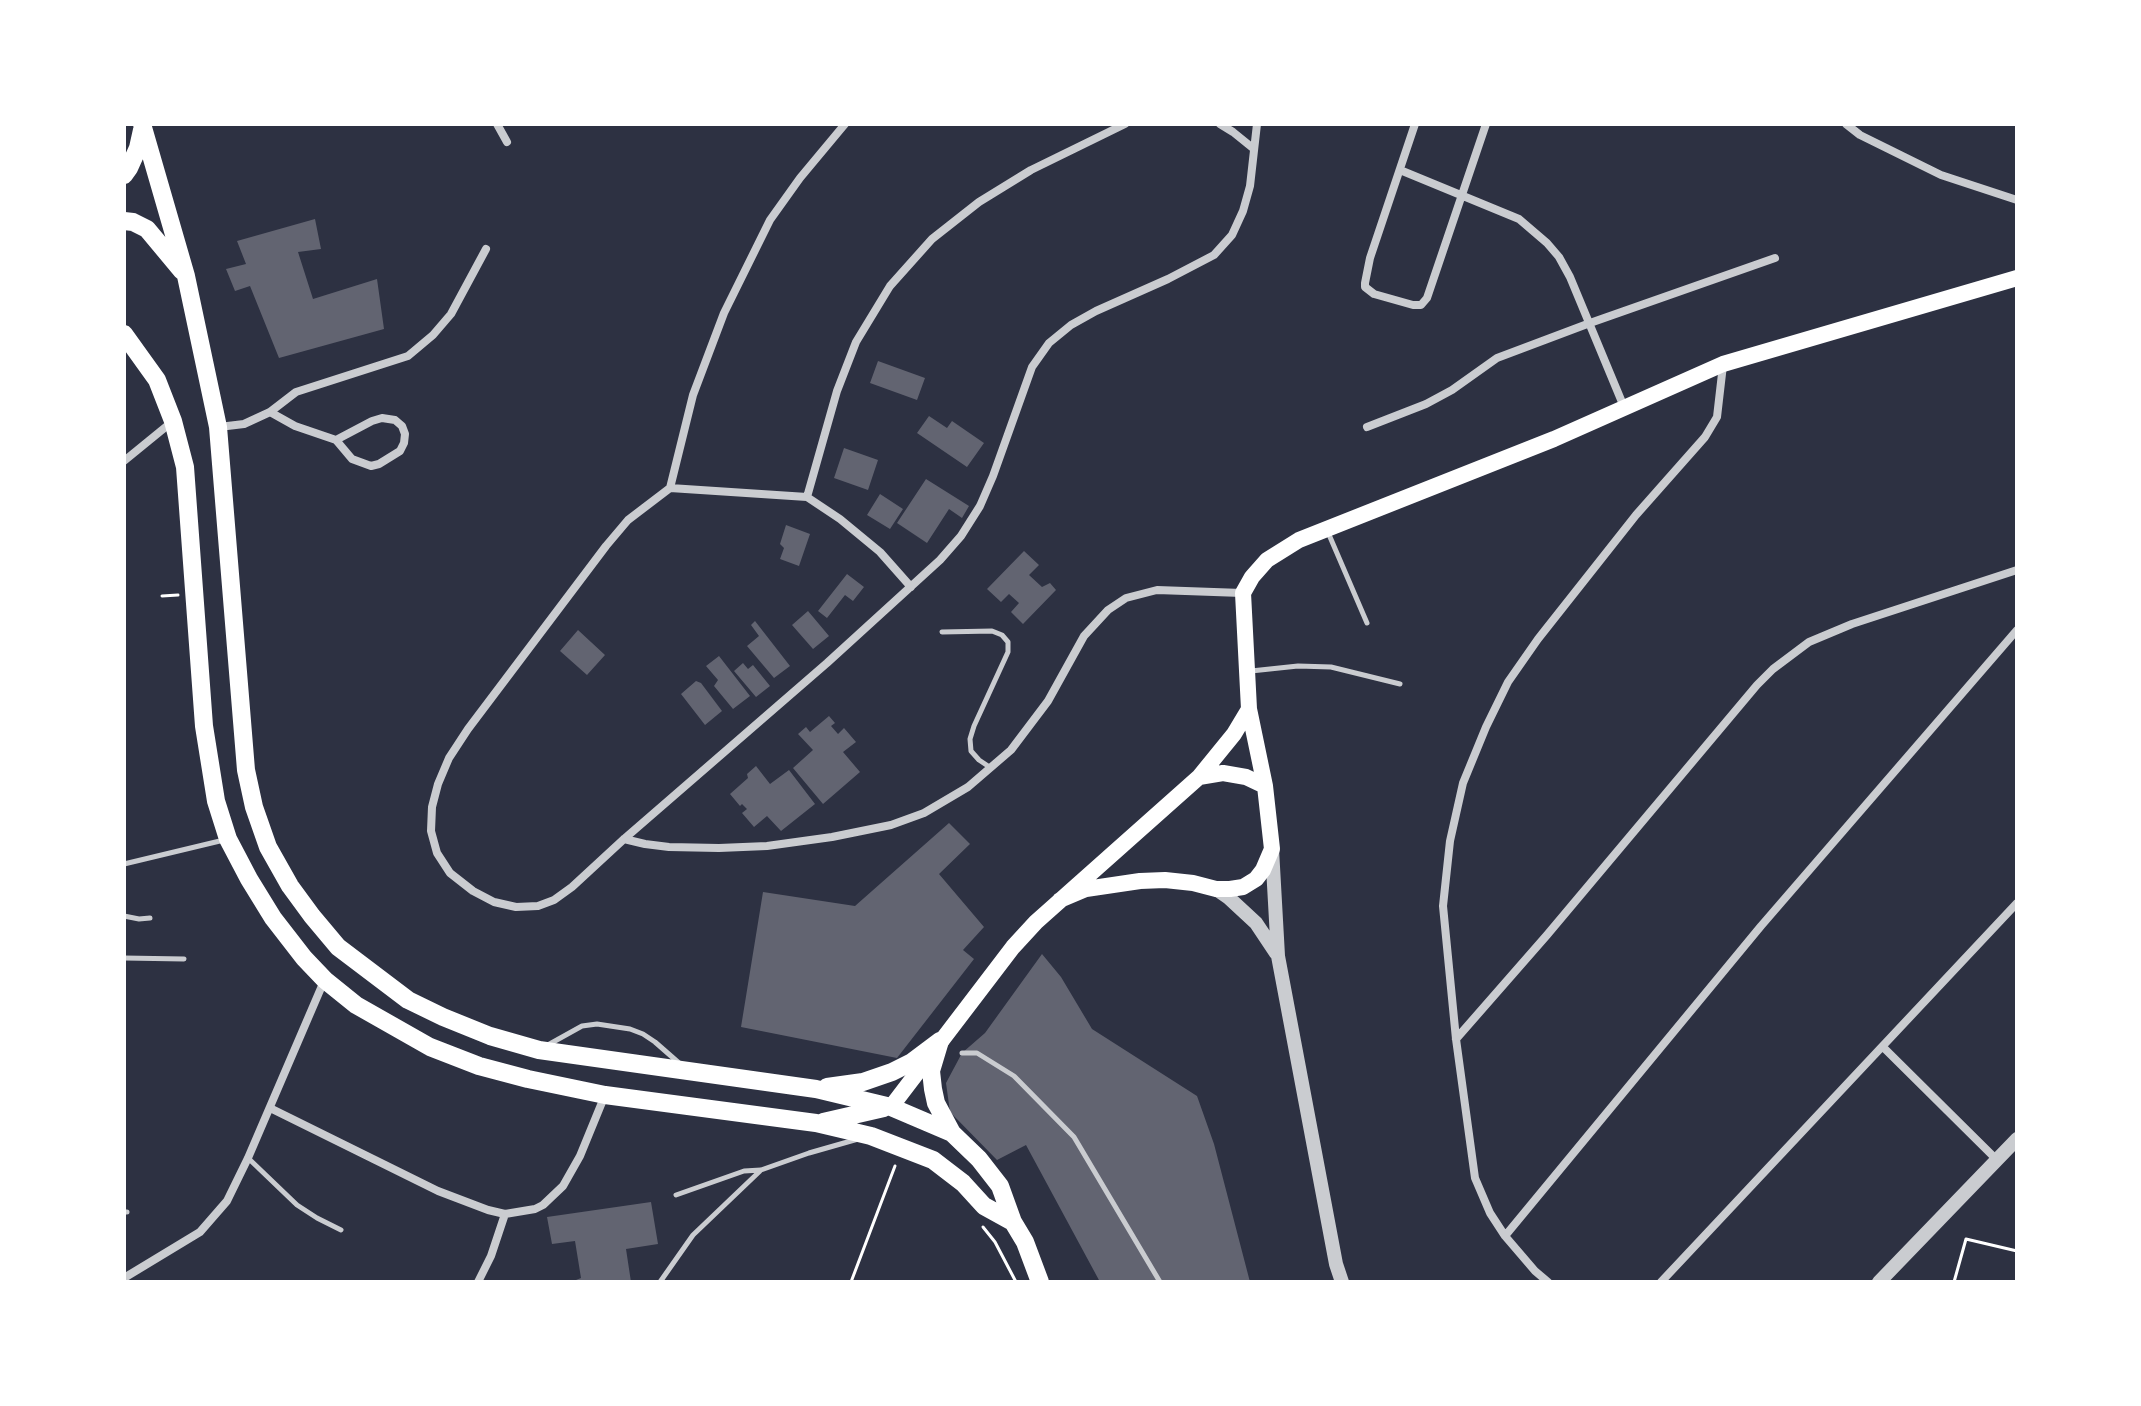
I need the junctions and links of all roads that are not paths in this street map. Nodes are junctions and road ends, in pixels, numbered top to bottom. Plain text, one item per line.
1 (497, 124) edge
2 (845, 124) edge
3 (1125, 124) edge
4 (1220, 124) edge
5 (1257, 124) edge
6 (1415, 124) edge
7 (1486, 124) edge
8 (1846, 124) edge
9 (142, 125) edge
10 (507, 142) dead end
11 (1254, 149) junction
12 (1400, 170) junction
13 (124, 175) edge
14 (1461, 195) junction
15 (2017, 200) edge
16 (124, 221) edge
17 (486, 249) dead end
18 (1775, 258) dead end
19 (186, 276) junction
20 (2017, 278) edge
21 (1590, 323) junction
22 (124, 334) edge
23 (1723, 364) junction
24 (1624, 407) junction
25 (270, 412) junction
26 (173, 421) junction
27 (218, 427) junction
28 (1367, 427) dead end
29 (336, 440) junction
30 (124, 461) edge
31 (670, 488) junction
32 (807, 497) junction
33 (1327, 529) junction
34 (2017, 570) edge
35 (911, 587) junction
36 (1243, 593) junction
37 (1367, 623) dead end
38 (2017, 630) edge
39 (942, 632) dead end
40 (1247, 671) junction
41 (1400, 684) dead end
42 (1249, 709) junction
43 (991, 768) junction
44 (1199, 777) junction
45 (1265, 786) junction
46 (228, 839) junction
47 (624, 839) junction
48 (1272, 849) junction
49 (124, 864) edge
50 (1216, 889) junction
51 (1060, 900) junction
52 (2017, 903) edge
53 (124, 916) edge
54 (150, 918) dead end
55 (1278, 956) junction
56 (124, 958) edge
57 (184, 959) dead end
58 (325, 980) junction
59 (1456, 1039) junction
60 (940, 1041) junction
61 (1883, 1047) junction
62 (539, 1050) junction
63 (962, 1053) dead end
64 (688, 1072) junction
65 (816, 1089) junction
66 (605, 1095) junction
67 (891, 1107) junction
68 (270, 1108) junction
69 (816, 1123) junction
70 (952, 1133) junction
71 (871, 1136) junction
72 (2017, 1139) edge
73 (248, 1158) junction
74 (1997, 1160) junction
75 (761, 1170) junction
76 (676, 1195) dead end
77 (505, 1214) junction
78 (1013, 1222) junction
79 (341, 1230) dead end
80 (1505, 1236) junction
81 (124, 1278) edge
82 (478, 1282) edge
83 (660, 1282) edge
84 (1040, 1282) edge
85 (1160, 1282) edge
86 (1342, 1282) edge
87 (1548, 1282) edge
88 (1661, 1282) edge
89 (1879, 1282) edge

1 - 10 street
2 - 31 street
3 - 32 street
4 - 11 street
5 - 11 street
6 - 12 street
7 - 14 street
8 - 15 street
9 - 13 main road
9 - 19 main road
11 - 35 street
12 - 14 street
12 - 14 street
14 - 21 street
16 - 19 main road
17 - 25 street
18 - 21 street
19 - 27 main road
20 - 23 main road
21 - 24 street
21 - 28 street
22 - 26 main road
23 - 24 main road
23 - 59 street
24 - 33 main road
25 - 27 street
25 - 29 street
26 - 30 street
26 - 46 main road
27 - 62 main road
29 - 29 street
31 - 32 street
31 - 47 street
32 - 35 street
33 - 36 main road
33 - 37 lane
34 - 59 street
35 - 47 street
36 - 40 main road
36 - 43 street
38 - 80 street
39 - 43 lane
40 - 41 lane
40 - 42 main road
42 - 44 main road
42 - 45 main road
43 - 47 street
44 - 45 main road
44 - 51 main road
45 - 48 main road
46 - 49 lane
46 - 58 main road
48 - 50 main road
48 - 55 street
50 - 51 main road
50 - 55 street
51 - 60 main road
52 - 61 street
53 - 54 lane
55 - 86 street
56 - 57 lane
58 - 66 main road
58 - 68 street
59 - 80 street
60 - 65 main road
60 - 67 main road
60 - 70 main road
61 - 74 street
61 - 88 street
62 - 64 main road
62 - 64 lane
63 - 85 lane
64 - 65 main road
65 - 67 main road
66 - 69 main road
66 - 77 street
67 - 69 main road
67 - 70 main road
68 - 73 street
68 - 77 street
69 - 71 main road
70 - 78 main road
71 - 75 lane
71 - 78 main road
72 - 74 street
73 - 79 lane
73 - 81 street
74 - 89 street
75 - 76 lane
75 - 83 lane
77 - 82 street
78 - 84 main road
80 - 87 street

